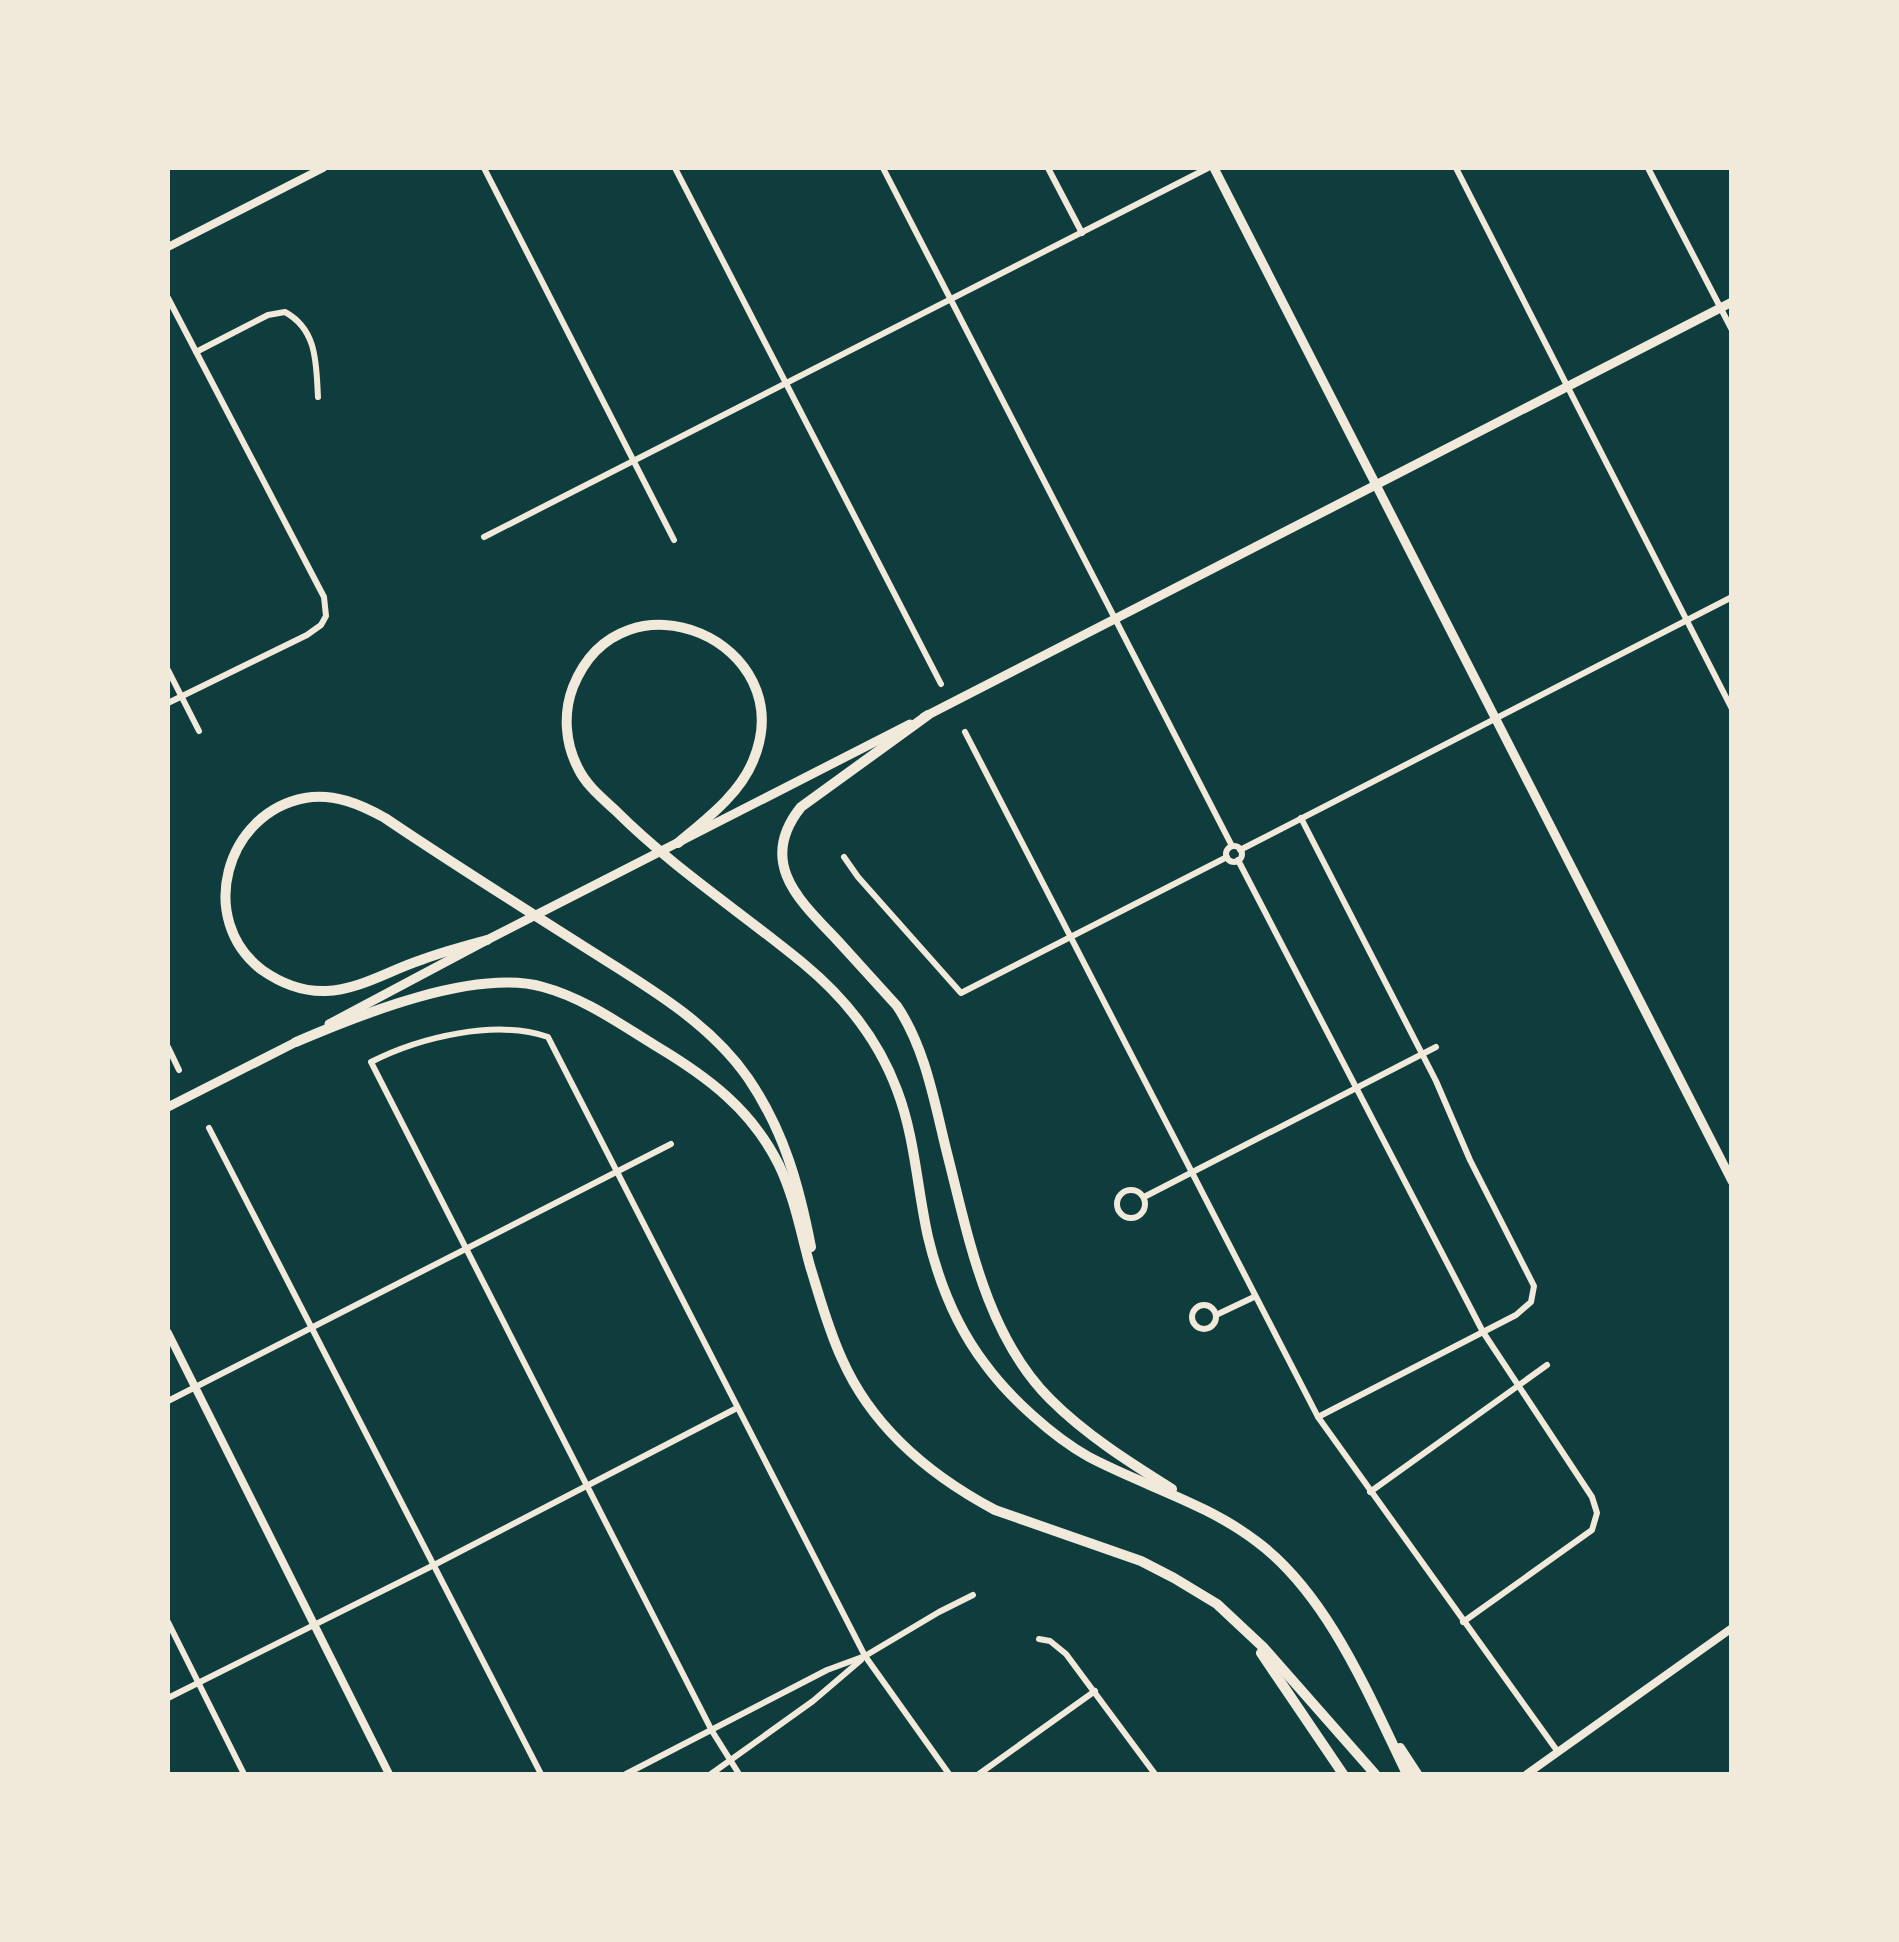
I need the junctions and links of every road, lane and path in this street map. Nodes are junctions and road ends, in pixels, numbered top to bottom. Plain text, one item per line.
1 (323, 168) edge
2 (484, 168) edge
3 (675, 168) edge
4 (882, 168) edge
5 (1048, 168) edge
6 (1211, 168) edge
7 (1456, 168) edge
8 (1648, 168) edge
9 (1082, 233) junction
10 (168, 247) edge
11 (168, 298) edge
12 (951, 300) junction
13 (1732, 302) edge
14 (1720, 308) junction
15 (1732, 330) edge
16 (196, 352) junction
17 (786, 384) junction
18 (1567, 387) junction
19 (318, 397) dead end
20 (635, 461) junction
21 (1377, 486) junction
22 (484, 537) dead end
23 (674, 540) dead end
24 (1732, 597) edge
25 (1115, 618) junction
26 (1686, 621) junction
27 (168, 670) edge
28 (941, 684) dead end
29 (181, 696) junction
30 (168, 703) edge
31 (1732, 708) edge
32 (928, 715) junction
33 (1496, 718) junction
34 (199, 731) dead end
35 (965, 732) dead end
36 (1301, 818) junction
37 (678, 843) junction
38 (1232, 846) junction
39 (1240, 850) junction
40 (844, 857) dead end
41 (1227, 857) junction
42 (1238, 860) junction
43 (1070, 937) junction
44 (487, 940) junction
45 (296, 1042) junction
46 (168, 1047) edge
47 (1436, 1047) dead end
48 (1422, 1054) junction
49 (180, 1070) dead end
50 (1356, 1088) junction
51 (168, 1107) edge
52 (208, 1128) dead end
53 (671, 1144) dead end
54 (616, 1174) junction
55 (1191, 1174) junction
56 (1732, 1181) edge
57 (1144, 1198) junction
58 (465, 1250) junction
59 (1254, 1297) junction
60 (1216, 1315) dead end
61 (827, 1322) junction
62 (312, 1329) junction
63 (1483, 1332) junction
64 (168, 1333) edge
65 (1547, 1365) dead end
66 (1519, 1386) junction
67 (195, 1388) junction
68 (168, 1401) edge
69 (737, 1408) junction
70 (1318, 1417) junction
71 (586, 1486) junction
72 (1370, 1492) junction
73 (1206, 1511) junction
74 (434, 1565) junction
75 (973, 1595) dead end
76 (168, 1622) edge
77 (1464, 1622) junction
78 (314, 1626) junction
79 (1732, 1628) edge
80 (1247, 1630) junction
81 (1039, 1639) dead end
82 (865, 1656) junction
83 (198, 1682) junction
84 (1095, 1690) junction
85 (168, 1698) edge
86 (1373, 1705) junction
87 (712, 1731) junction
88 (1558, 1752) junction
89 (730, 1762) junction
90 (1530, 1773) edge
91 (244, 1774) edge
92 (389, 1774) edge
93 (541, 1774) edge
94 (626, 1774) edge
95 (711, 1774) edge
96 (739, 1774) edge
97 (949, 1774) edge
98 (979, 1774) edge
99 (1155, 1774) edge
100 (1343, 1774) edge
101 (1375, 1774) edge
102 (1407, 1774) edge
103 (1417, 1774) edge

1 - 10 street
2 - 20 street
3 - 17 street
4 - 12 street
5 - 9 street
6 - 9 street
6 - 21 main road
7 - 18 street
8 - 14 street
9 - 12 street
11 - 16 street
12 - 17 street
12 - 25 street
13 - 14 main road
14 - 15 street
14 - 18 main road
16 - 19 street
16 - 29 street
17 - 20 street
17 - 28 street
18 - 21 main road
18 - 26 street
20 - 22 street
20 - 23 street
21 - 25 main road
21 - 33 main road
24 - 26 street
25 - 32 main road
25 - 38 street
26 - 31 street
26 - 33 street
27 - 29 street
29 - 30 street
29 - 34 street
32 - 37 main road
32 - 73 highway
33 - 36 street
33 - 56 main road
35 - 43 street
36 - 39 street
36 - 48 street
37 - 44 main road
37 - 73 highway
38 - 39 street
38 - 41 street
39 - 42 street
40 - 43 street
41 - 42 street
41 - 43 street
42 - 50 street
43 - 55 street
44 - 45 main road
44 - 61 highway
45 - 51 main road
45 - 61 highway
46 - 49 street
47 - 48 street
48 - 50 street
48 - 63 street
50 - 55 street
50 - 63 street
52 - 62 street
53 - 54 street
54 - 58 street
54 - 58 street
54 - 69 street
55 - 57 street
55 - 59 street
57 - 57 street
58 - 62 street
58 - 71 street
59 - 60 street
59 - 70 street
61 - 80 highway
62 - 67 street
62 - 74 street
63 - 66 street
63 - 70 street
64 - 67 street
65 - 66 street
66 - 72 street
66 - 77 street
67 - 68 street
67 - 78 street
69 - 71 street
69 - 82 street
70 - 72 street
71 - 74 street
71 - 87 street
72 - 77 street
73 - 86 highway
74 - 78 street
74 - 93 street
75 - 82 street
76 - 83 street
77 - 88 street
78 - 83 street
78 - 92 street
79 - 88 street
80 - 100 highway
80 - 101 highway
81 - 84 street
82 - 87 street
82 - 89 street
82 - 97 street
83 - 85 street
83 - 91 street
84 - 98 street
84 - 99 street
86 - 102 highway
86 - 103 highway
87 - 89 street
87 - 94 street
88 - 90 street
89 - 95 street
89 - 96 street

